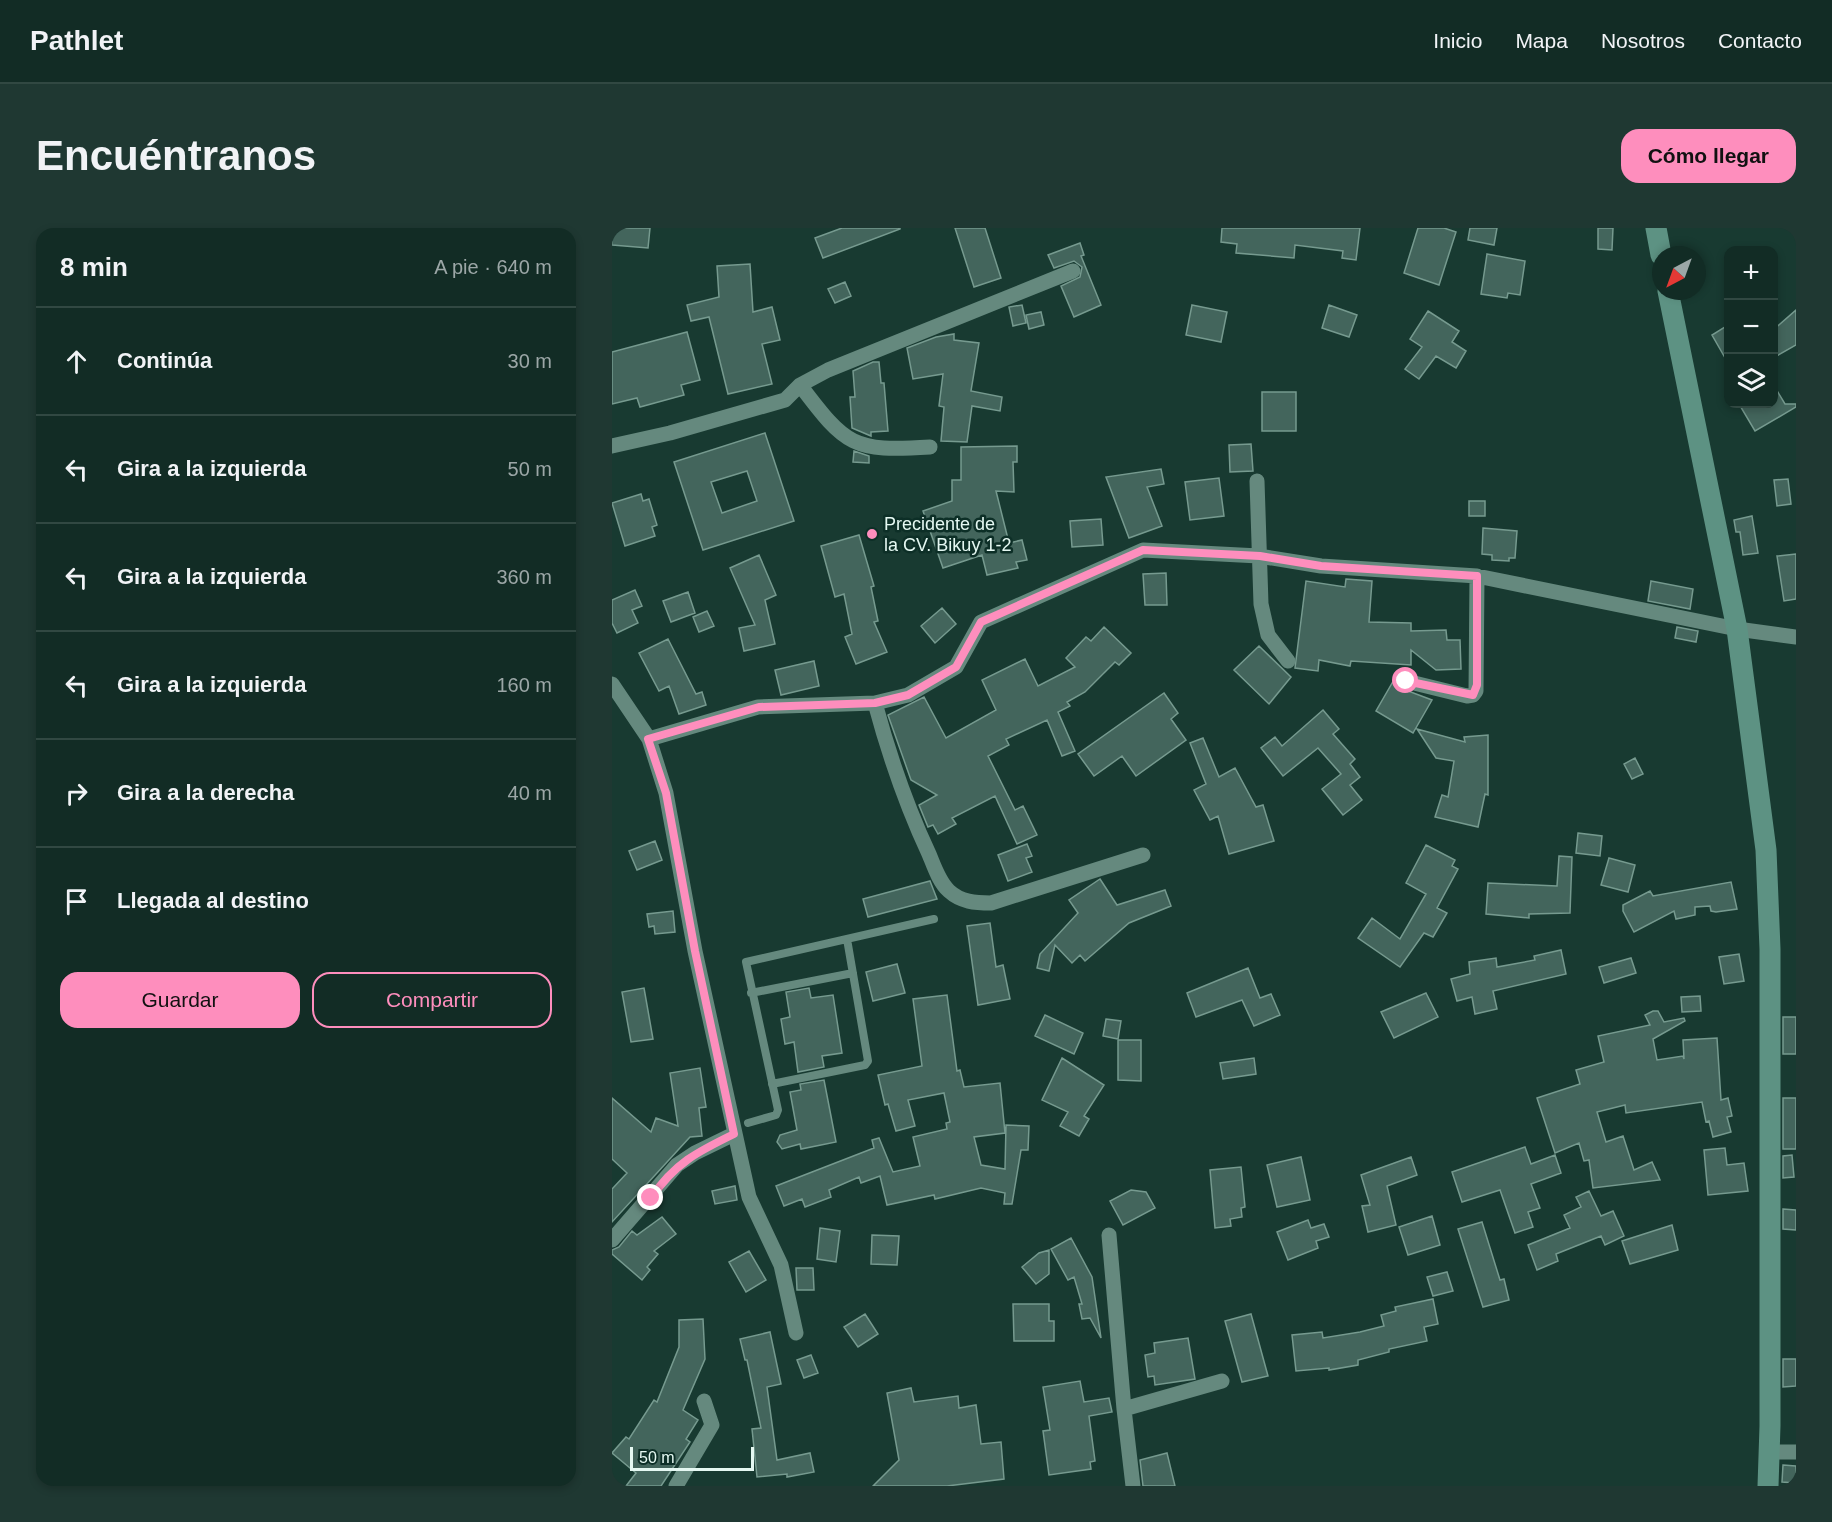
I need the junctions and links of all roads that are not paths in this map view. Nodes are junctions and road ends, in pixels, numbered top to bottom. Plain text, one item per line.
1 (1656, 228) edge
2 (1659, 246) edge
3 (1073, 271) dead end
4 (1670, 300) edge
5 (800, 385) junction
6 (612, 446) edge
7 (930, 447) dead end
8 (1257, 481) dead end
9 (1260, 556) junction
10 (1477, 576) junction
11 (1737, 629) junction
12 (1796, 637) edge
13 (1288, 661) dead end
14 (1406, 681) dead end
15 (612, 684) edge
16 (875, 703) junction
17 (648, 739) junction
18 (1143, 855) dead end
19 (934, 919) dead end
20 (847, 939) junction
21 (853, 973) junction
22 (751, 993) junction
23 (772, 1084) junction
24 (748, 1123) dead end
25 (735, 1129) junction
26 (1109, 1235) dead end
27 (612, 1240) edge
28 (796, 1333) dead end
29 (1222, 1381) dead end
30 (704, 1401) dead end
31 (1124, 1409) junction
32 (1769, 1452) junction
33 (1796, 1452) edge
34 (676, 1486) edge
35 (1133, 1486) edge
36 (1768, 1486) edge

1 - 2 street
3 - 5 street
4 - 11 street
5 - 6 street
5 - 7 street
8 - 9 street
9 - 10 street
9 - 13 street
9 - 16 street
10 - 11 street
10 - 14 street
11 - 12 street
11 - 32 street
15 - 17 street
16 - 17 street
16 - 18 street
17 - 25 street
19 - 20 lane
20 - 21 lane
20 - 22 lane
21 - 22 lane
21 - 23 lane
22 - 23 lane
23 - 24 lane
25 - 27 street
25 - 28 street
26 - 31 street
29 - 31 street
30 - 34 street
31 - 35 street
32 - 33 street
32 - 36 street

